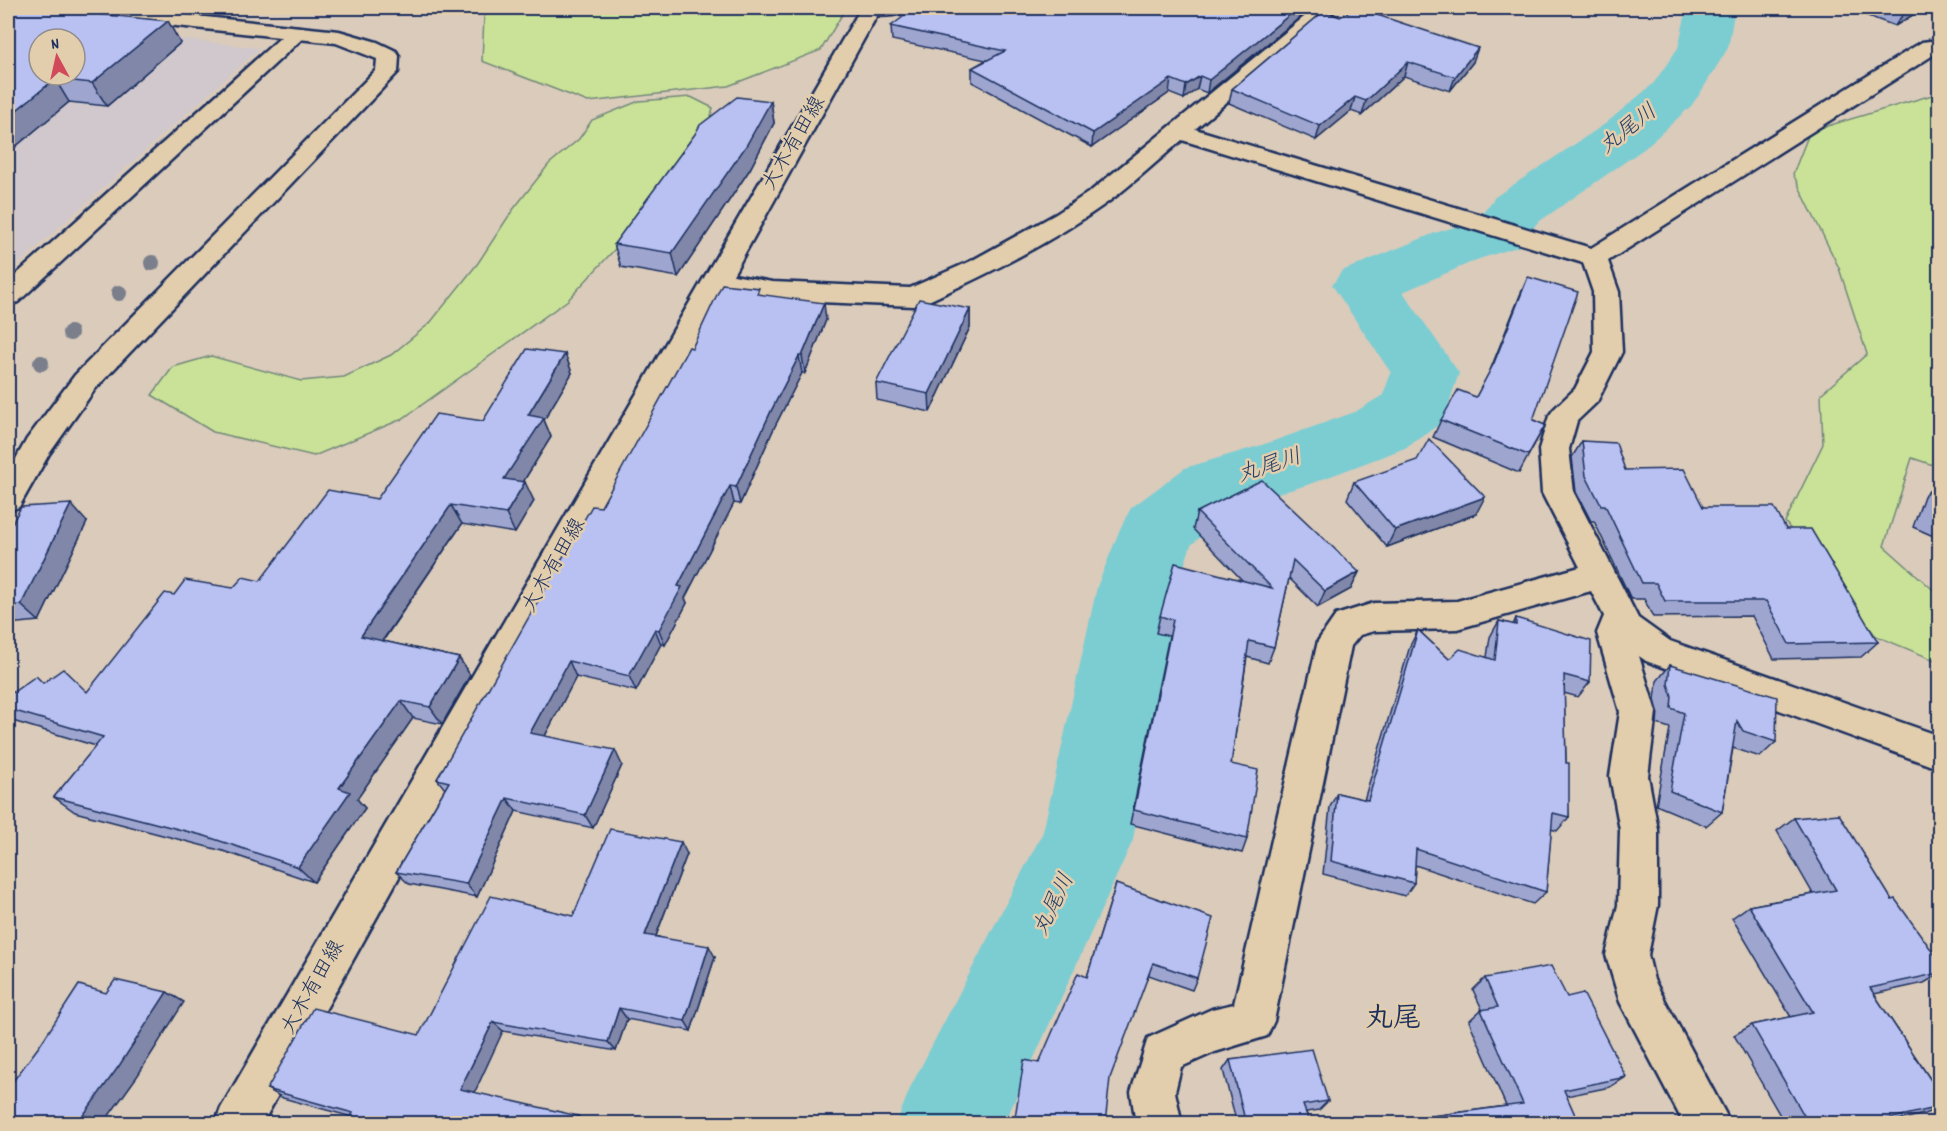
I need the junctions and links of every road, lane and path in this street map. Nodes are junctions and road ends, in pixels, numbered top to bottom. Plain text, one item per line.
1 (64, 8) edge
2 (880, 8) edge
3 (1327, 8) edge
4 (297, 33) junction
5 (1930, 47) dead end
6 (1176, 131) junction
7 (1593, 258) junction
8 (717, 281) junction
9 (8, 296) edge
10 (8, 499) edge
11 (1600, 574) junction
12 (1622, 616) junction
13 (1940, 753) edge
14 (237, 1124) edge
15 (1159, 1124) edge
16 (1709, 1124) edge

1 - 4 street
2 - 8 street, 大木有田線
3 - 6 street
4 - 9 street
4 - 10 street
5 - 7 street
6 - 7 street
6 - 8 street
7 - 11 street
8 - 14 street, 大木有田線
11 - 12 street
11 - 15 street
12 - 13 street
12 - 16 street

